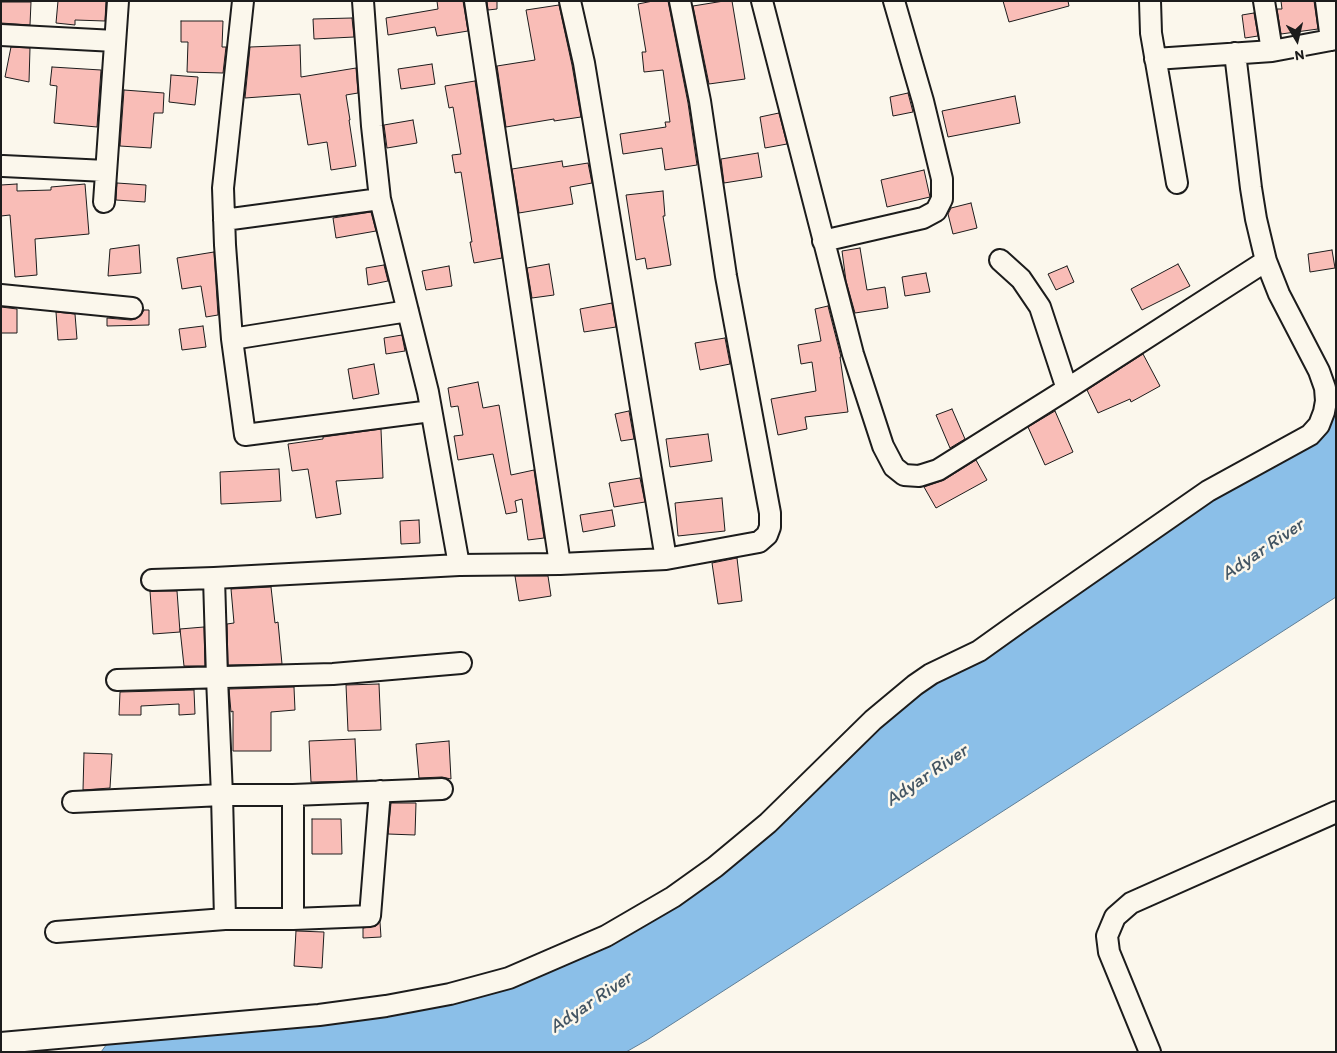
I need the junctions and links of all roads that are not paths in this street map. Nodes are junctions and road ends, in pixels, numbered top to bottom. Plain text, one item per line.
1 (118, 1) edge
2 (243, 1) edge
3 (363, 1) edge
4 (475, 1) edge
5 (570, 1) edge
6 (680, 1) edge
7 (762, 1) edge
8 (894, 1) edge
9 (1150, 1) edge
10 (1264, 1) edge
11 (1326, 1) edge
12 (1, 35) edge
13 (1334, 39) edge
14 (115, 41) junction
15 (1272, 51) junction
16 (1235, 53) junction
17 (1155, 59) junction
18 (3, 166) dead end
19 (106, 172) junction
20 (1177, 183) dead end
21 (380, 199) junction
22 (104, 202) dead end
23 (224, 220) junction
24 (823, 242) junction
25 (1000, 260) dead end
26 (1266, 262) junction
27 (1, 295) edge
28 (132, 308) dead end
29 (408, 310) junction
30 (232, 339) junction
31 (1067, 389) junction
32 (431, 411) junction
33 (666, 559) junction
34 (560, 564) junction
35 (459, 565) junction
36 (214, 578) junction
37 (152, 580) dead end
38 (460, 663) dead end
39 (217, 678) junction
40 (117, 680) dead end
41 (442, 789) dead end
42 (380, 791) junction
43 (222, 795) junction
44 (293, 795) junction
45 (73, 802) dead end
46 (1336, 812) edge
47 (225, 919) junction
48 (293, 919) junction
49 (56, 932) dead end
50 (1, 1043) edge
51 (1150, 1052) edge

1 - 14 street
2 - 23 street
3 - 21 street
4 - 34 street
5 - 33 street
6 - 33 street
7 - 24 street
8 - 24 street
9 - 17 street
10 - 15 street
11 - 13 street
12 - 14 street
13 - 15 street
14 - 19 street
15 - 16 street
16 - 17 street
16 - 26 street
17 - 20 street
18 - 19 street
19 - 22 street
21 - 23 street
21 - 29 street
23 - 30 street
24 - 31 street
25 - 31 street
26 - 31 street
26 - 50 street
27 - 28 street
29 - 30 street
29 - 32 street
30 - 32 street
32 - 35 street
33 - 34 street
34 - 35 street
35 - 36 street
36 - 37 street
36 - 39 street
38 - 39 street
39 - 40 street
39 - 43 street
41 - 42 street
42 - 44 street
42 - 48 street
43 - 44 street
43 - 45 street
43 - 47 street
44 - 48 street
46 - 51 street
47 - 48 street
47 - 49 street

